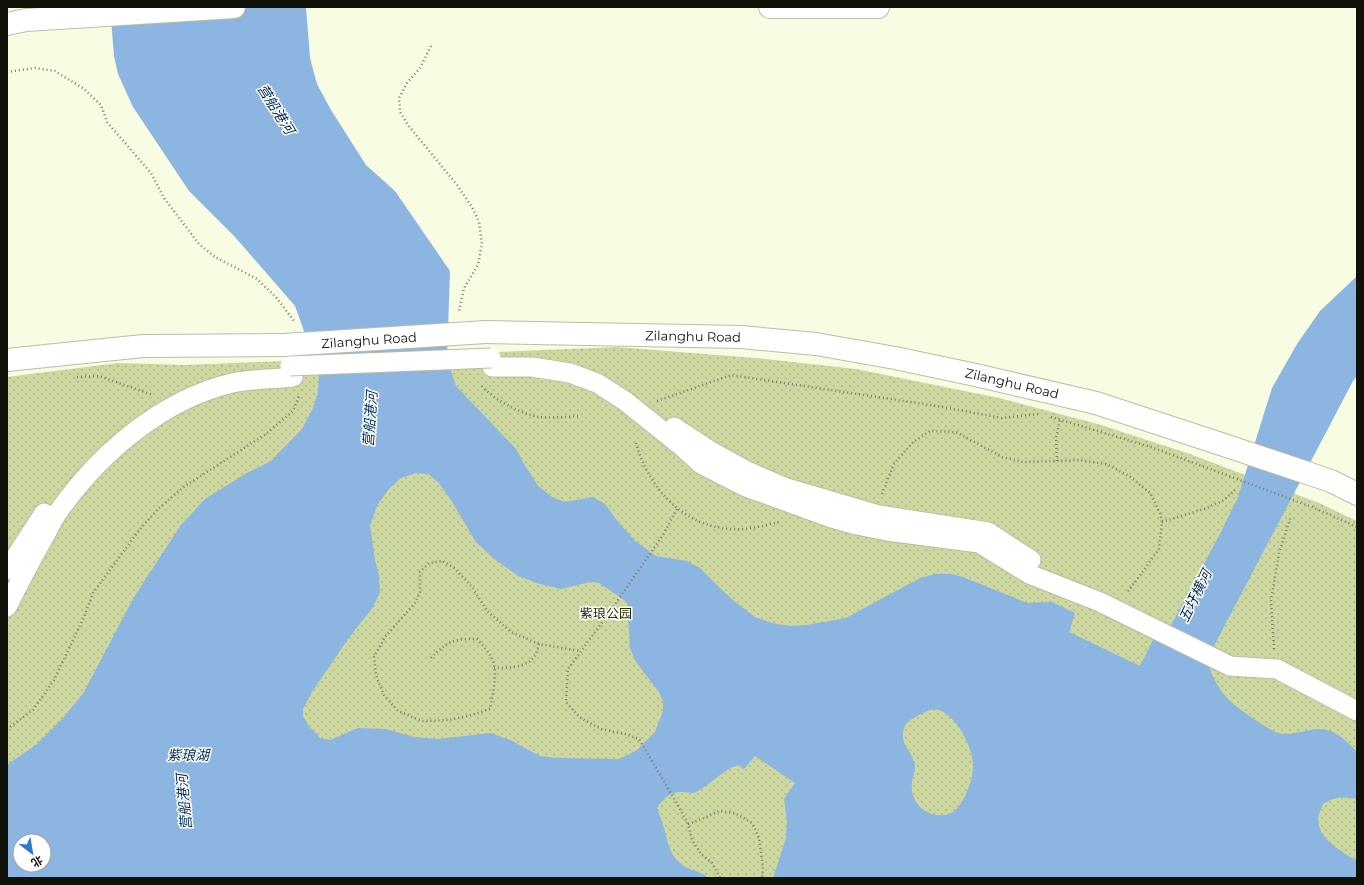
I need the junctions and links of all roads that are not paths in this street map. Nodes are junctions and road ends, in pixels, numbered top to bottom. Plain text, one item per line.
1 (234, 7) edge
2 (770, 7) edge
3 (878, 7) edge
4 (7, 24) edge
5 (7, 360) edge
6 (492, 362) junction
7 (295, 378) junction
8 (1357, 494) edge
9 (7, 570) edge
10 (7, 606) edge
11 (1164, 629) junction
12 (1231, 662) junction
13 (1357, 698) edge
14 (1357, 711) edge

1 - 4 street
2 - 3 street
5 - 8 street, Zilanghu Road, bridge
6 - 7 street, bridge
6 - 11 street
6 - 11 street
7 - 9 street
7 - 10 street
11 - 12 street
12 - 13 street
12 - 14 street

